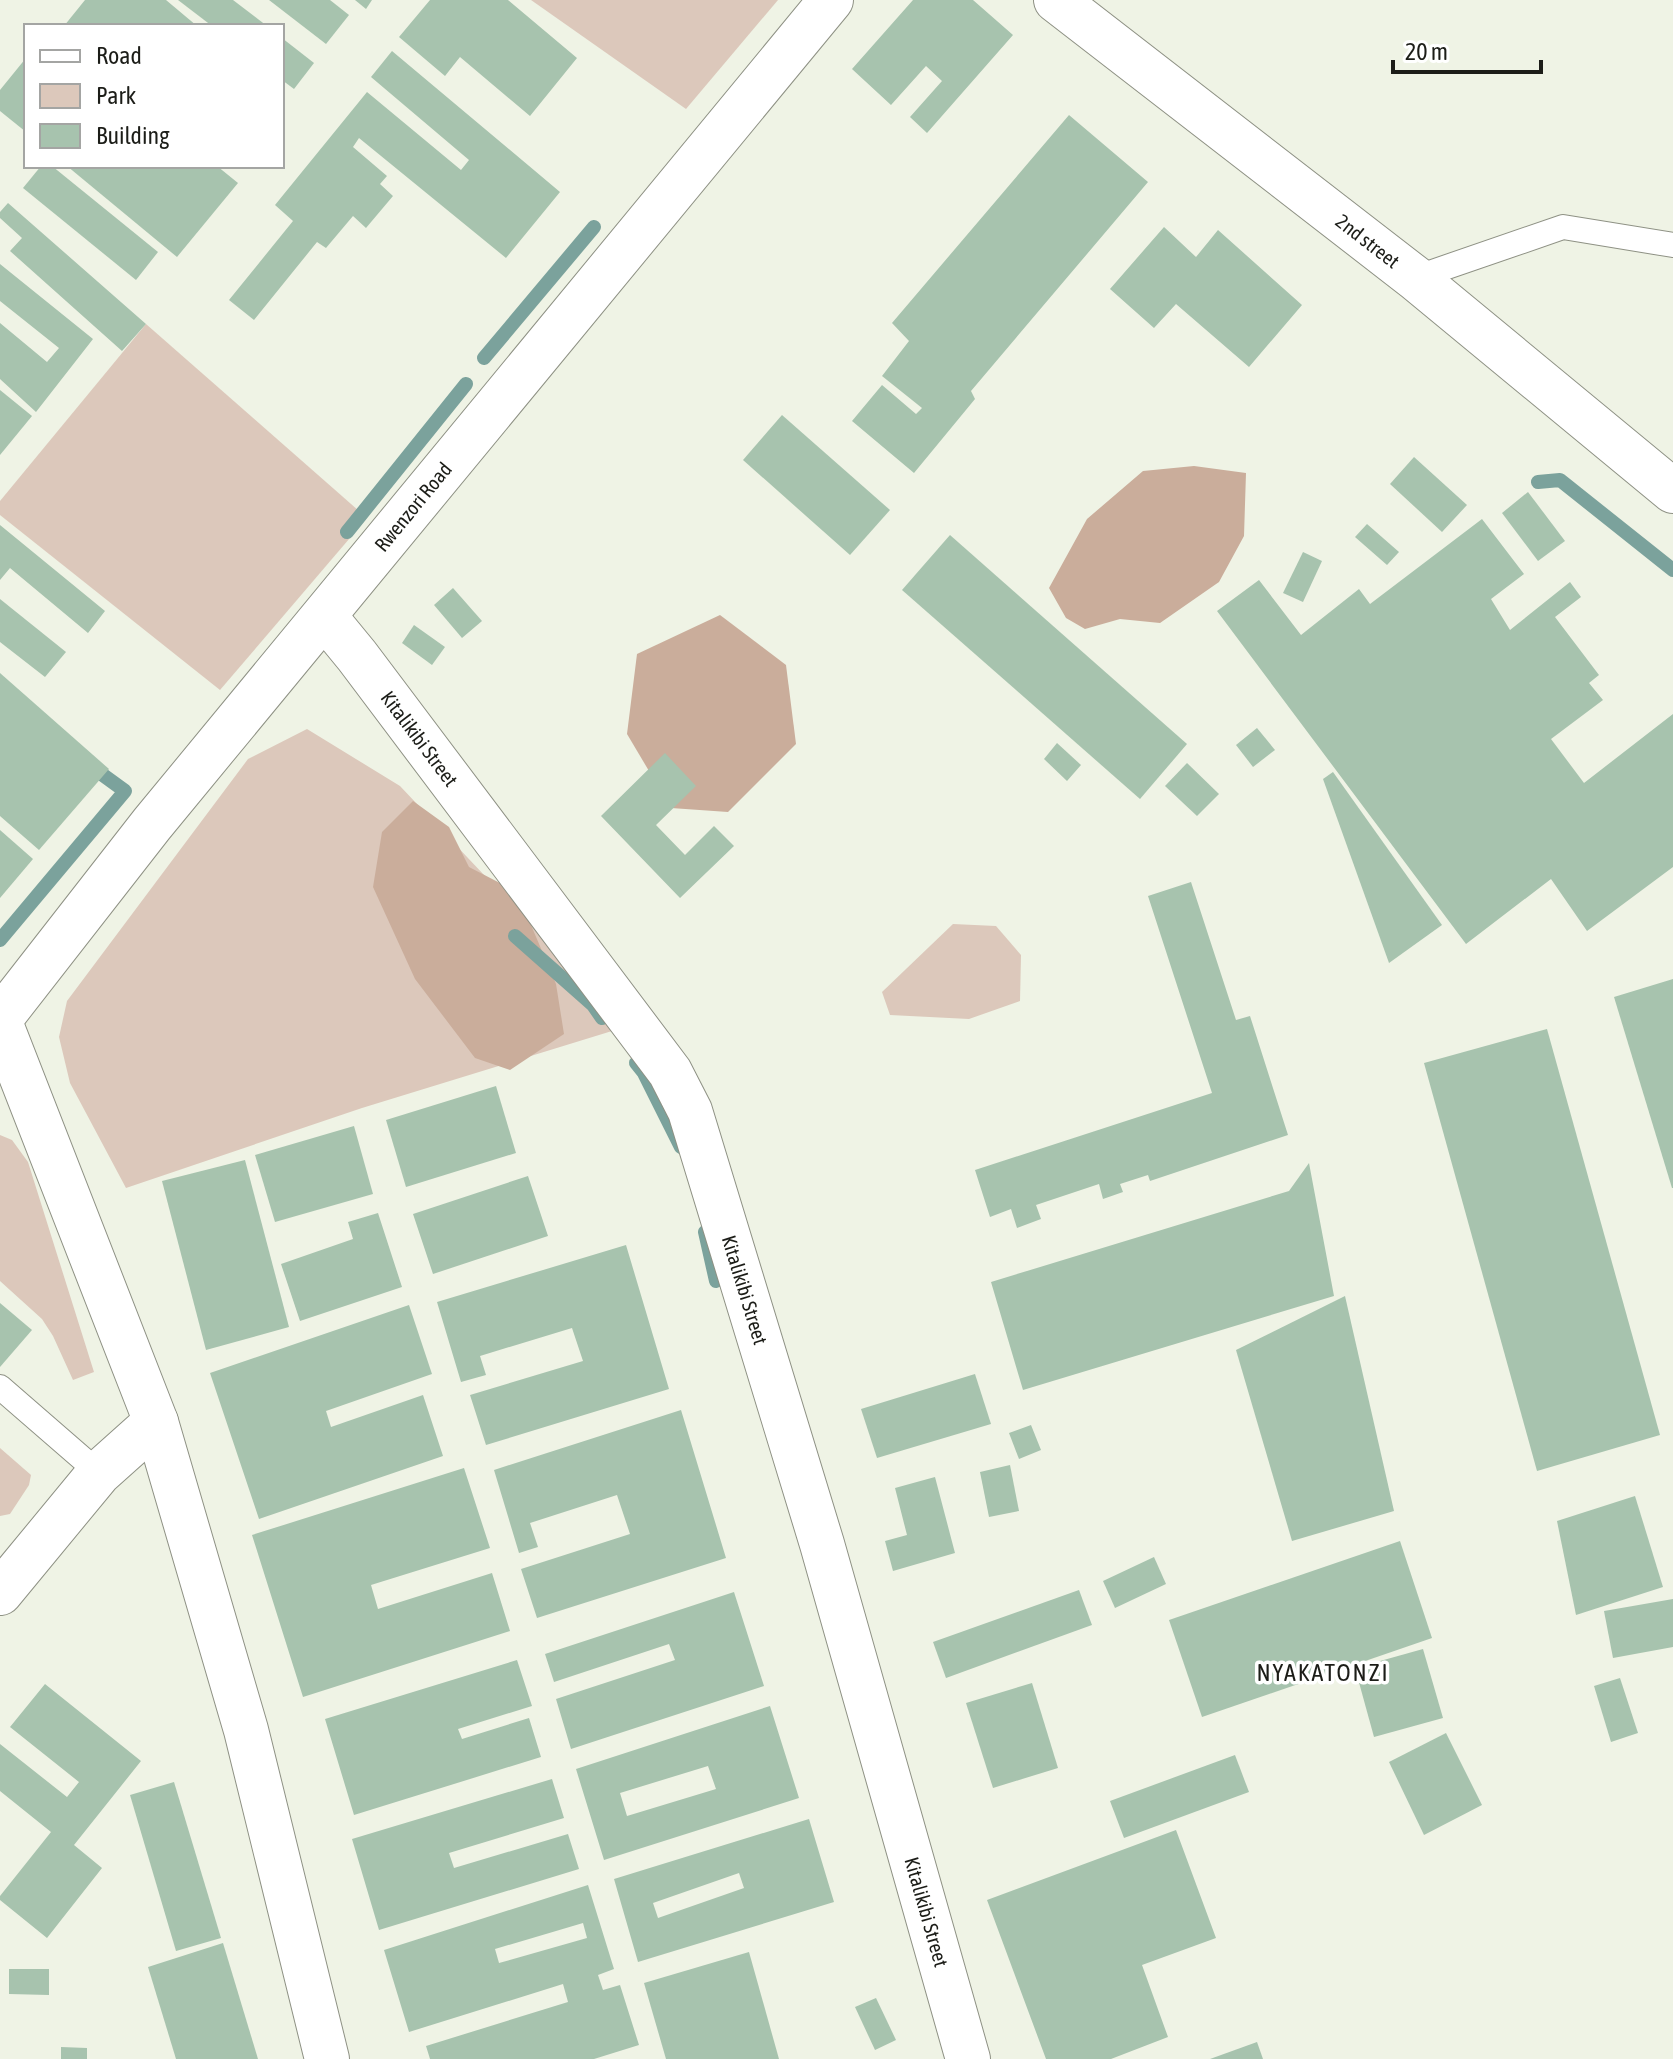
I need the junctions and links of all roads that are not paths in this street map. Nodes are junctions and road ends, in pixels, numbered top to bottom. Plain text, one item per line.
1 (831, 0) edge
2 (1056, 0) edge
3 (1673, 245) edge
4 (1415, 278) junction
5 (1673, 491) edge
6 (325, 617) junction
7 (0, 1021) edge
8 (0, 1387) edge
9 (156, 1422) junction
10 (99, 1473) junction
11 (1, 1589) edge
12 (327, 2059) edge
13 (968, 2059) edge

1 - 6 street, Rwenzori Road
2 - 4 street, 2nd street
3 - 4 lane
4 - 5 street, 2nd street
6 - 7 street, Rwenzori Road
6 - 13 street, Kitalikibi Street
7 - 9 street
8 - 10 lane
9 - 10 street
9 - 12 street
10 - 11 street

